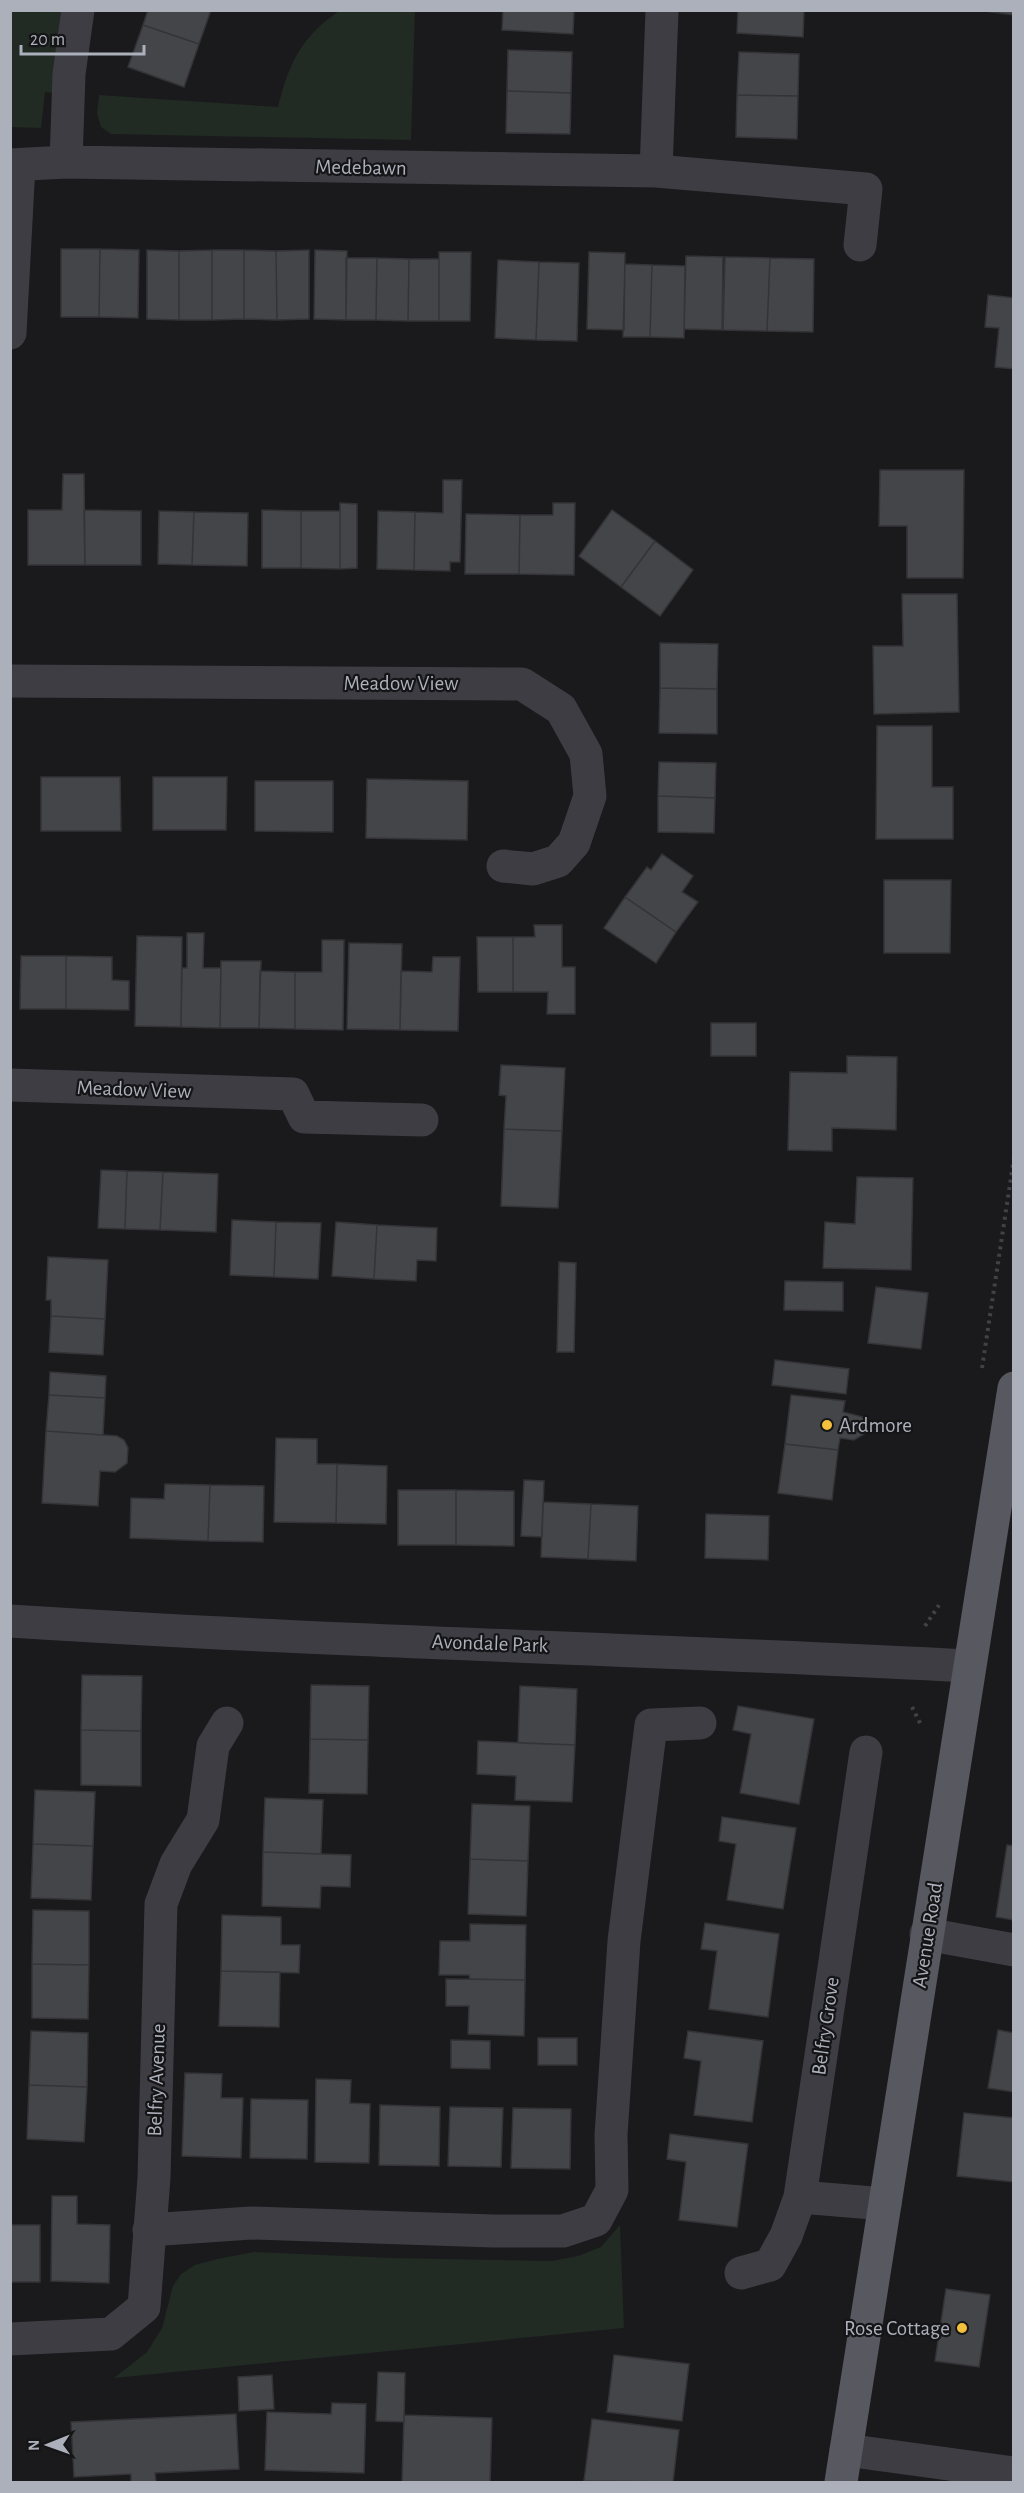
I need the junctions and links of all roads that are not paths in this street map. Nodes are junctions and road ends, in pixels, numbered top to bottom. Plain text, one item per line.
1 (78, 10) edge
2 (662, 10) edge
3 (66, 162) junction
4 (15, 165) edge
5 (656, 171) junction
6 (860, 245) dead end
7 (10, 333) edge
8 (10, 681) edge
9 (503, 866) dead end
10 (10, 1085) edge
11 (422, 1120) dead end
12 (1014, 1388) edge
13 (10, 1621) edge
14 (969, 1666) junction
15 (227, 1723) dead end
16 (700, 1723) dead end
17 (866, 1752) dead end
18 (926, 1934) junction
19 (1014, 1950) edge
20 (800, 2197) junction
21 (885, 2204) junction
22 (149, 2230) junction
23 (741, 2273) dead end
24 (10, 2339) edge
25 (846, 2450) junction
26 (1014, 2473) edge
27 (841, 2482) edge

1 - 3 street
2 - 5 street
3 - 4 street, Medebawn
3 - 5 street, Medebawn
4 - 7 street, Medebawn
5 - 6 street, Medebawn
8 - 9 street, Meadow View
10 - 11 street, Meadow View
12 - 14 main road, Avenue Road
13 - 14 street, Avondale Park
14 - 18 main road, Avenue Road
15 - 22 street, Belfry Avenue
16 - 22 street
17 - 20 street, Belfry Grove
18 - 19 street
18 - 21 main road, Avenue Road
20 - 21 street
20 - 23 street, Belfry Grove
21 - 25 main road, Avenue Road
22 - 24 street, Belfry Avenue
25 - 26 street
25 - 27 main road, Avenue Road

